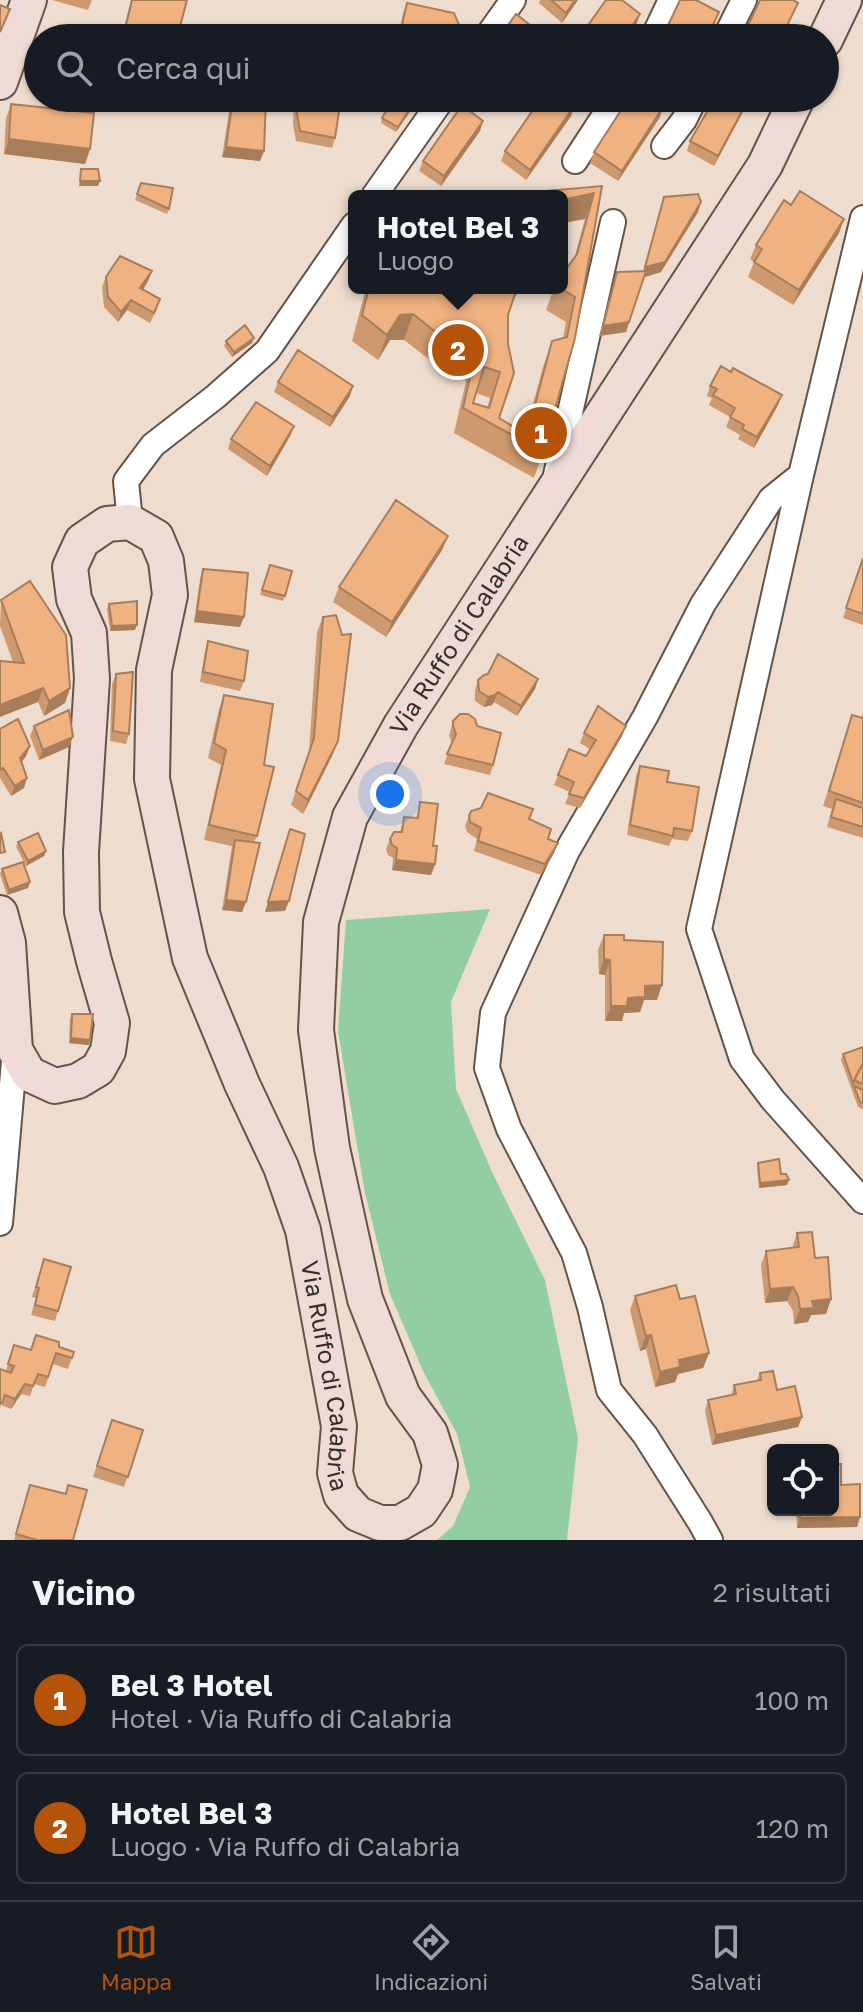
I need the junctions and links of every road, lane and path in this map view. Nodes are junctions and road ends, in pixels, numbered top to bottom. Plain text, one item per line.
1 (29, 0) edge
2 (513, 0) edge
3 (671, 0) edge
4 (744, 0) edge
5 (844, 0) edge
6 (496, 24) edge
7 (660, 24) edge
8 (732, 24) edge
9 (833, 24) edge
10 (0, 82) edge
11 (433, 112) edge
12 (607, 112) edge
13 (688, 112) edge
14 (790, 112) edge
15 (664, 146) dead end
16 (575, 161) dead end
17 (378, 190) edge
18 (863, 218) edge
19 (613, 222) dead end
20 (348, 234) edge
21 (801, 475) junction
22 (552, 493) junction
23 (130, 522) junction
24 (0, 913) edge
25 (15, 1050) junction
26 (863, 1201) edge
27 (0, 1223) edge
28 (710, 1540) edge

1 - 10 street
2 - 6 street
3 - 7 street
4 - 8 street
5 - 9 street
11 - 17 street
12 - 16 street
13 - 15 street
14 - 22 street, Via Ruffo di Calabria
18 - 21 street
19 - 22 street
20 - 23 street
21 - 26 street
21 - 28 street
22 - 23 street, Via Ruffo di Calabria
23 - 25 street
24 - 25 street
25 - 27 street

